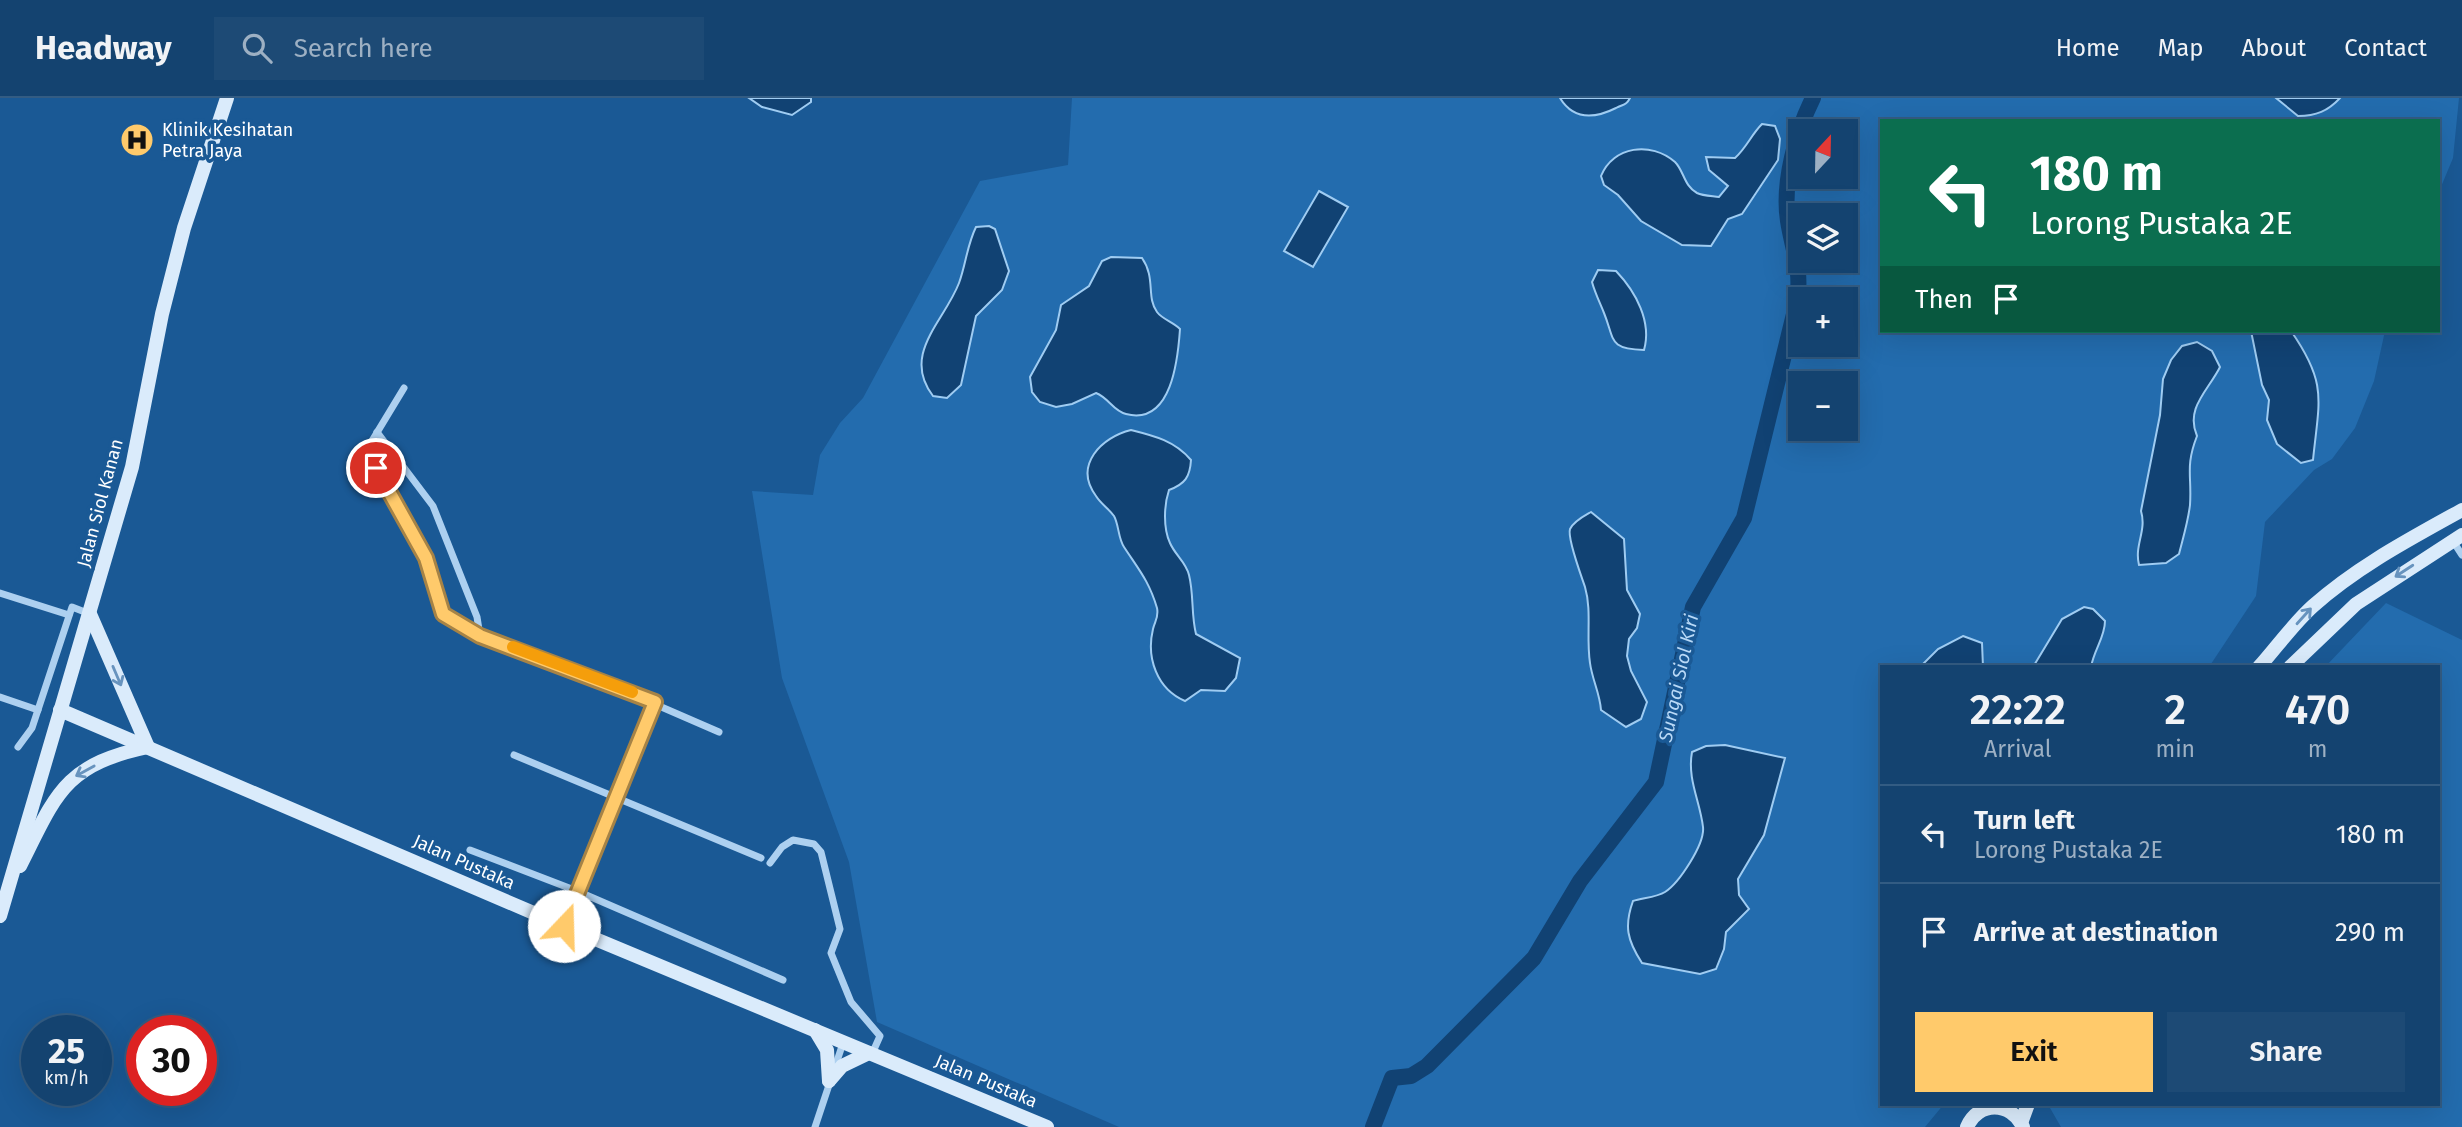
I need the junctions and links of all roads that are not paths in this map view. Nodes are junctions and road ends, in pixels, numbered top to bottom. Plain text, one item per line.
1 (228, 98) edge
2 (404, 388) dead end
3 (377, 432) junction
4 (2462, 510) edge
5 (2457, 538) edge
6 (2462, 555) edge
7 (0, 593) edge
8 (90, 614) junction
9 (69, 615) junction
10 (480, 636) junction
11 (2261, 665) edge
12 (2292, 665) edge
13 (0, 698) edge
14 (655, 702) junction
15 (38, 710) junction
16 (60, 710) junction
17 (719, 732) dead end
18 (18, 747) dead end
19 (148, 747) junction
20 (514, 755) dead end
21 (615, 796) junction
22 (470, 850) dead end
23 (761, 858) dead end
24 (770, 863) dead end
25 (577, 891) junction
26 (6, 896) junction
27 (0, 916) edge
28 (564, 926) junction
29 (783, 980) dead end
30 (815, 1030) junction
31 (843, 1042) junction
32 (870, 1054) junction
33 (829, 1081) junction
34 (1992, 1106) edge
35 (1997, 1106) edge
36 (2027, 1106) edge
37 (2022, 1125) edge
38 (815, 1127) edge
39 (1047, 1127) edge
40 (1966, 1127) edge

1 - 8 street, Jalan Siol Kanan
2 - 3 street
3 - 10 street
3 - 10 street
11 -> 4 street
5 - 6 street
5 -> 12 street
7 - 9 street
8 - 9 street
8 - 16 street, Jalan Siol Kanan
8 -> 19 street
9 - 15 street
10 - 14 street
13 - 15 street
14 - 17 street
14 - 21 street
15 - 18 street
16 - 19 street, Jalan Pustaka
16 - 26 street, Jalan Siol Kanan
19 -> 26 street
19 - 28 street, Jalan Pustaka
20 - 21 street
21 - 23 street
21 - 25 street
22 - 25 street
24 - 32 street
25 - 28 street
25 - 29 street
26 - 27 street, Jalan Siol Kanan
28 - 30 street, Jalan Pustaka
30 - 31 street, Jalan Pustaka
30 - 33 street
31 - 32 street, Jalan Pustaka
31 - 33 street
32 - 33 street
32 - 39 street, Jalan Pustaka
33 - 38 street
34 - 40 street
35 - 37 street
36 - 37 street

